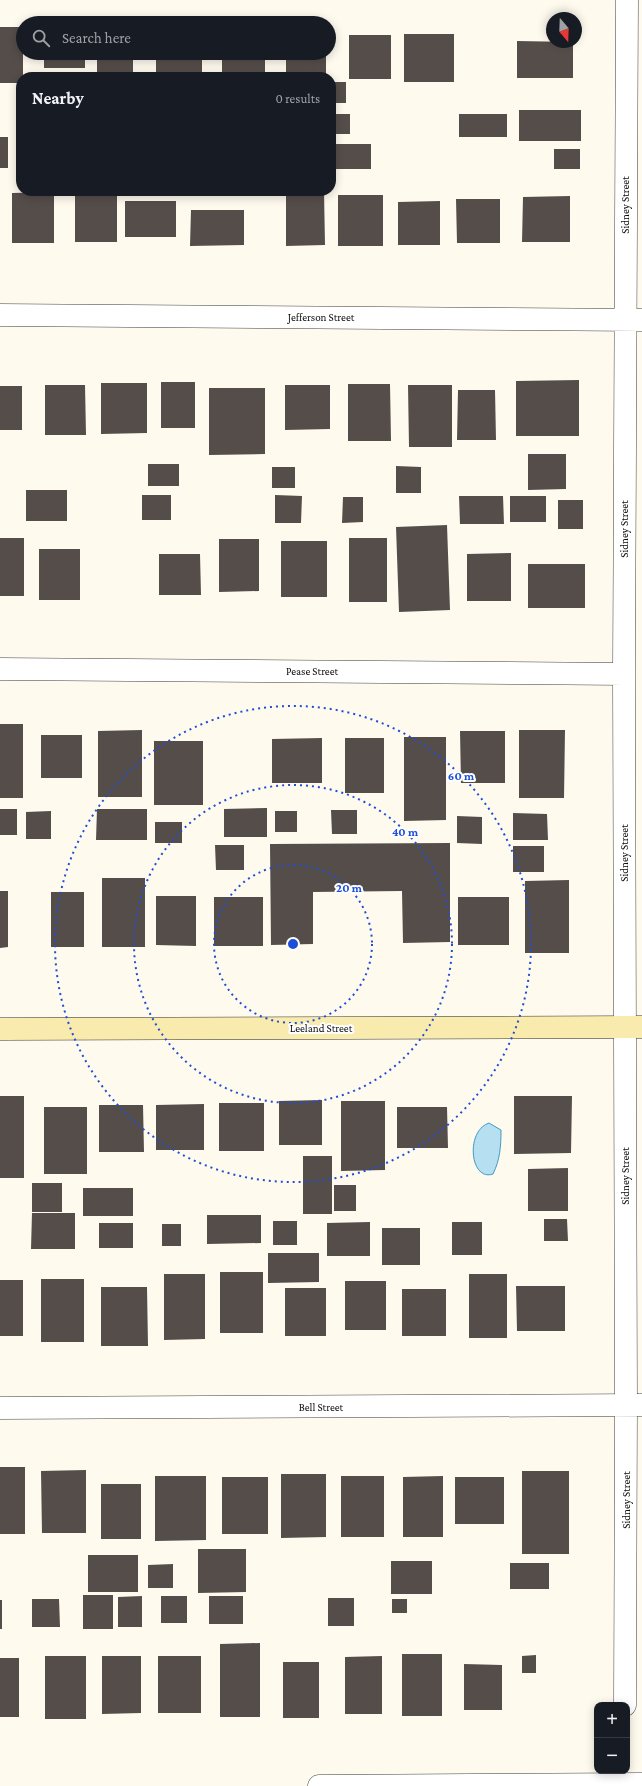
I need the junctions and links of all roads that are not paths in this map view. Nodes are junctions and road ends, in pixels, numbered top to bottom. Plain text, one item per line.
1 (627, 0) edge
2 (0, 315) edge
3 (633, 320) edge
4 (0, 669) edge
5 (624, 674) junction
6 (633, 1027) edge
7 (0, 1029) edge
8 (634, 1405) edge
9 (0, 1408) edge
10 (625, 1702) edge
11 (629, 1781) edge
12 (320, 1786) edge

1 - 3 street, Sidney Street
2 - 3 street, Jefferson Street
3 - 5 street, Sidney Street
4 - 5 street, Pease Street
5 - 6 street, Sidney Street
6 - 7 main road, Leeland Street
6 - 8 street, Sidney Street
8 - 9 street, Bell Street
8 - 10 street, Sidney Street
11 - 12 street

